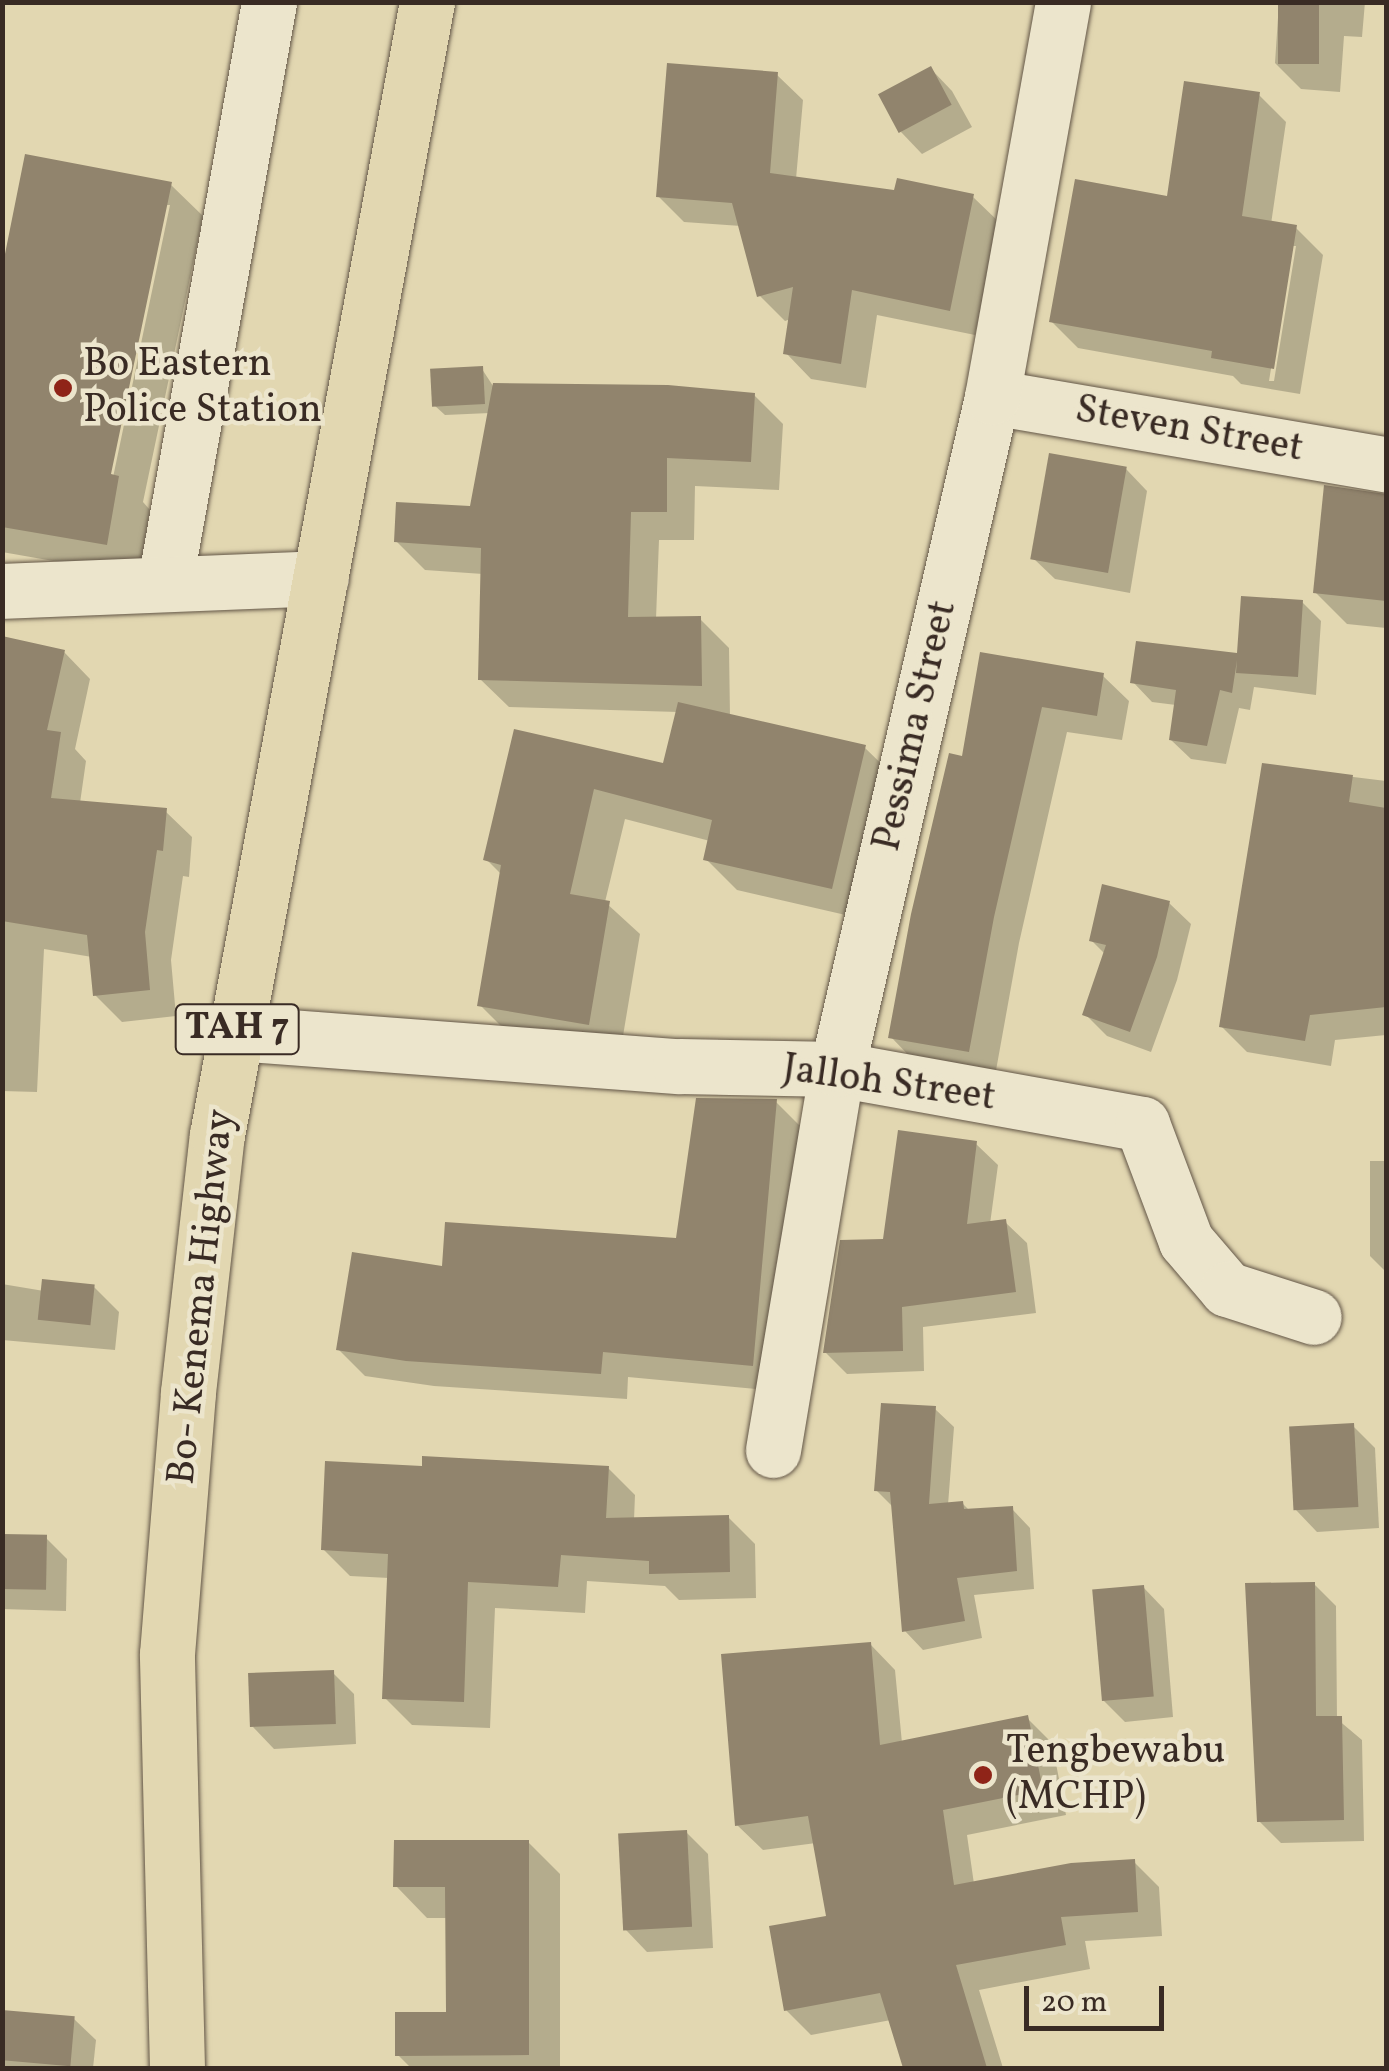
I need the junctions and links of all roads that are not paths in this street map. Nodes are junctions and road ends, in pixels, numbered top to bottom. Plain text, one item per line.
1 (269, 2) edge
2 (427, 2) edge
3 (1064, 2) edge
4 (992, 397) junction
5 (1386, 464) edge
6 (322, 578) junction
7 (165, 582) junction
8 (2, 591) edge
9 (236, 1033) junction
10 (837, 1069) junction
11 (1314, 1318) dead end
12 (773, 1450) dead end
13 (178, 2068) edge

1 - 7 street
2 - 6 highway, Bo- Kenema Highway / TAH 7
3 - 4 street, Pessima Street
4 - 5 street, Steven Street
4 - 10 street, Pessima Street
6 - 7 street
6 - 9 highway, Bo- Kenema Highway / TAH 7
7 - 8 street
9 - 10 street, Jalloh Street
9 - 13 highway, Bo- Kenema Highway / TAH 7
10 - 11 street, Jalloh Street
10 - 12 street, Pessima Street

